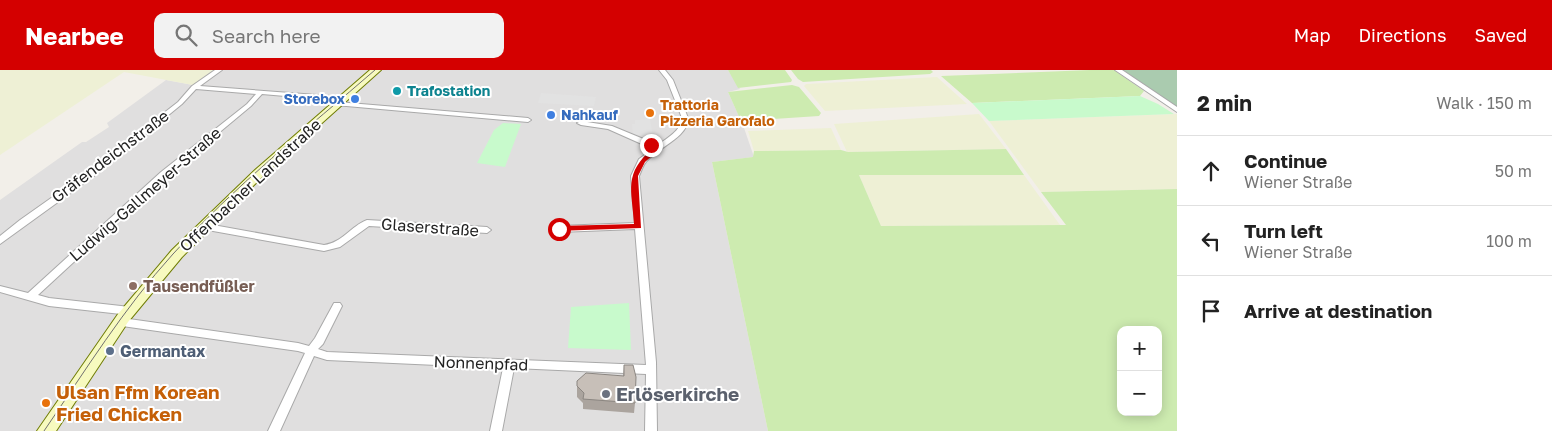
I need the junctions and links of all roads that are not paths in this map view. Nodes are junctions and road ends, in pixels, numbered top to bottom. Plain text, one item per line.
1 (219, 70) edge
2 (376, 70) edge
3 (662, 70) edge
4 (1118, 70) edge
5 (194, 87) junction
6 (261, 92) junction
7 (340, 102) junction
8 (1177, 110) edge
9 (528, 120) dead end
10 (581, 123) dead end
11 (658, 148) junction
12 (202, 226) junction
13 (638, 226) junction
14 (559, 229) dead end
15 (487, 230) dead end
16 (0, 242) edge
17 (0, 289) edge
18 (30, 297) junction
19 (337, 306) dead end
20 (126, 316) junction
21 (311, 351) junction
22 (509, 364) junction
23 (651, 370) junction
24 (46, 431) edge
25 (274, 431) edge
26 (496, 431) edge
27 (651, 431) edge

1 - 5 street, Gräfendeichstraße
2 - 7 main road, Offenbacher Landstraße
3 - 11 street
4 - 8 street
5 - 6 street
5 - 16 street, Gräfendeichstraße
6 - 7 street
6 - 18 street, Ludwig-Gallmeyer-Straße
7 - 9 street
7 - 12 main road, Offenbacher Landstraße
10 - 11 street
11 - 13 street
12 - 15 street, Glaserstraße
12 - 20 main road, Offenbacher Landstraße
13 - 14 street
13 - 23 street
17 - 18 street, Nonnenpfad
18 - 20 street, Nonnenpfad
19 - 21 street
20 - 21 street, Nonnenpfad
20 - 24 main road, Offenbacher Landstraße
21 - 22 street, Nonnenpfad
21 - 25 street
22 - 23 street, Nonnenpfad
22 - 26 street
23 - 27 street

